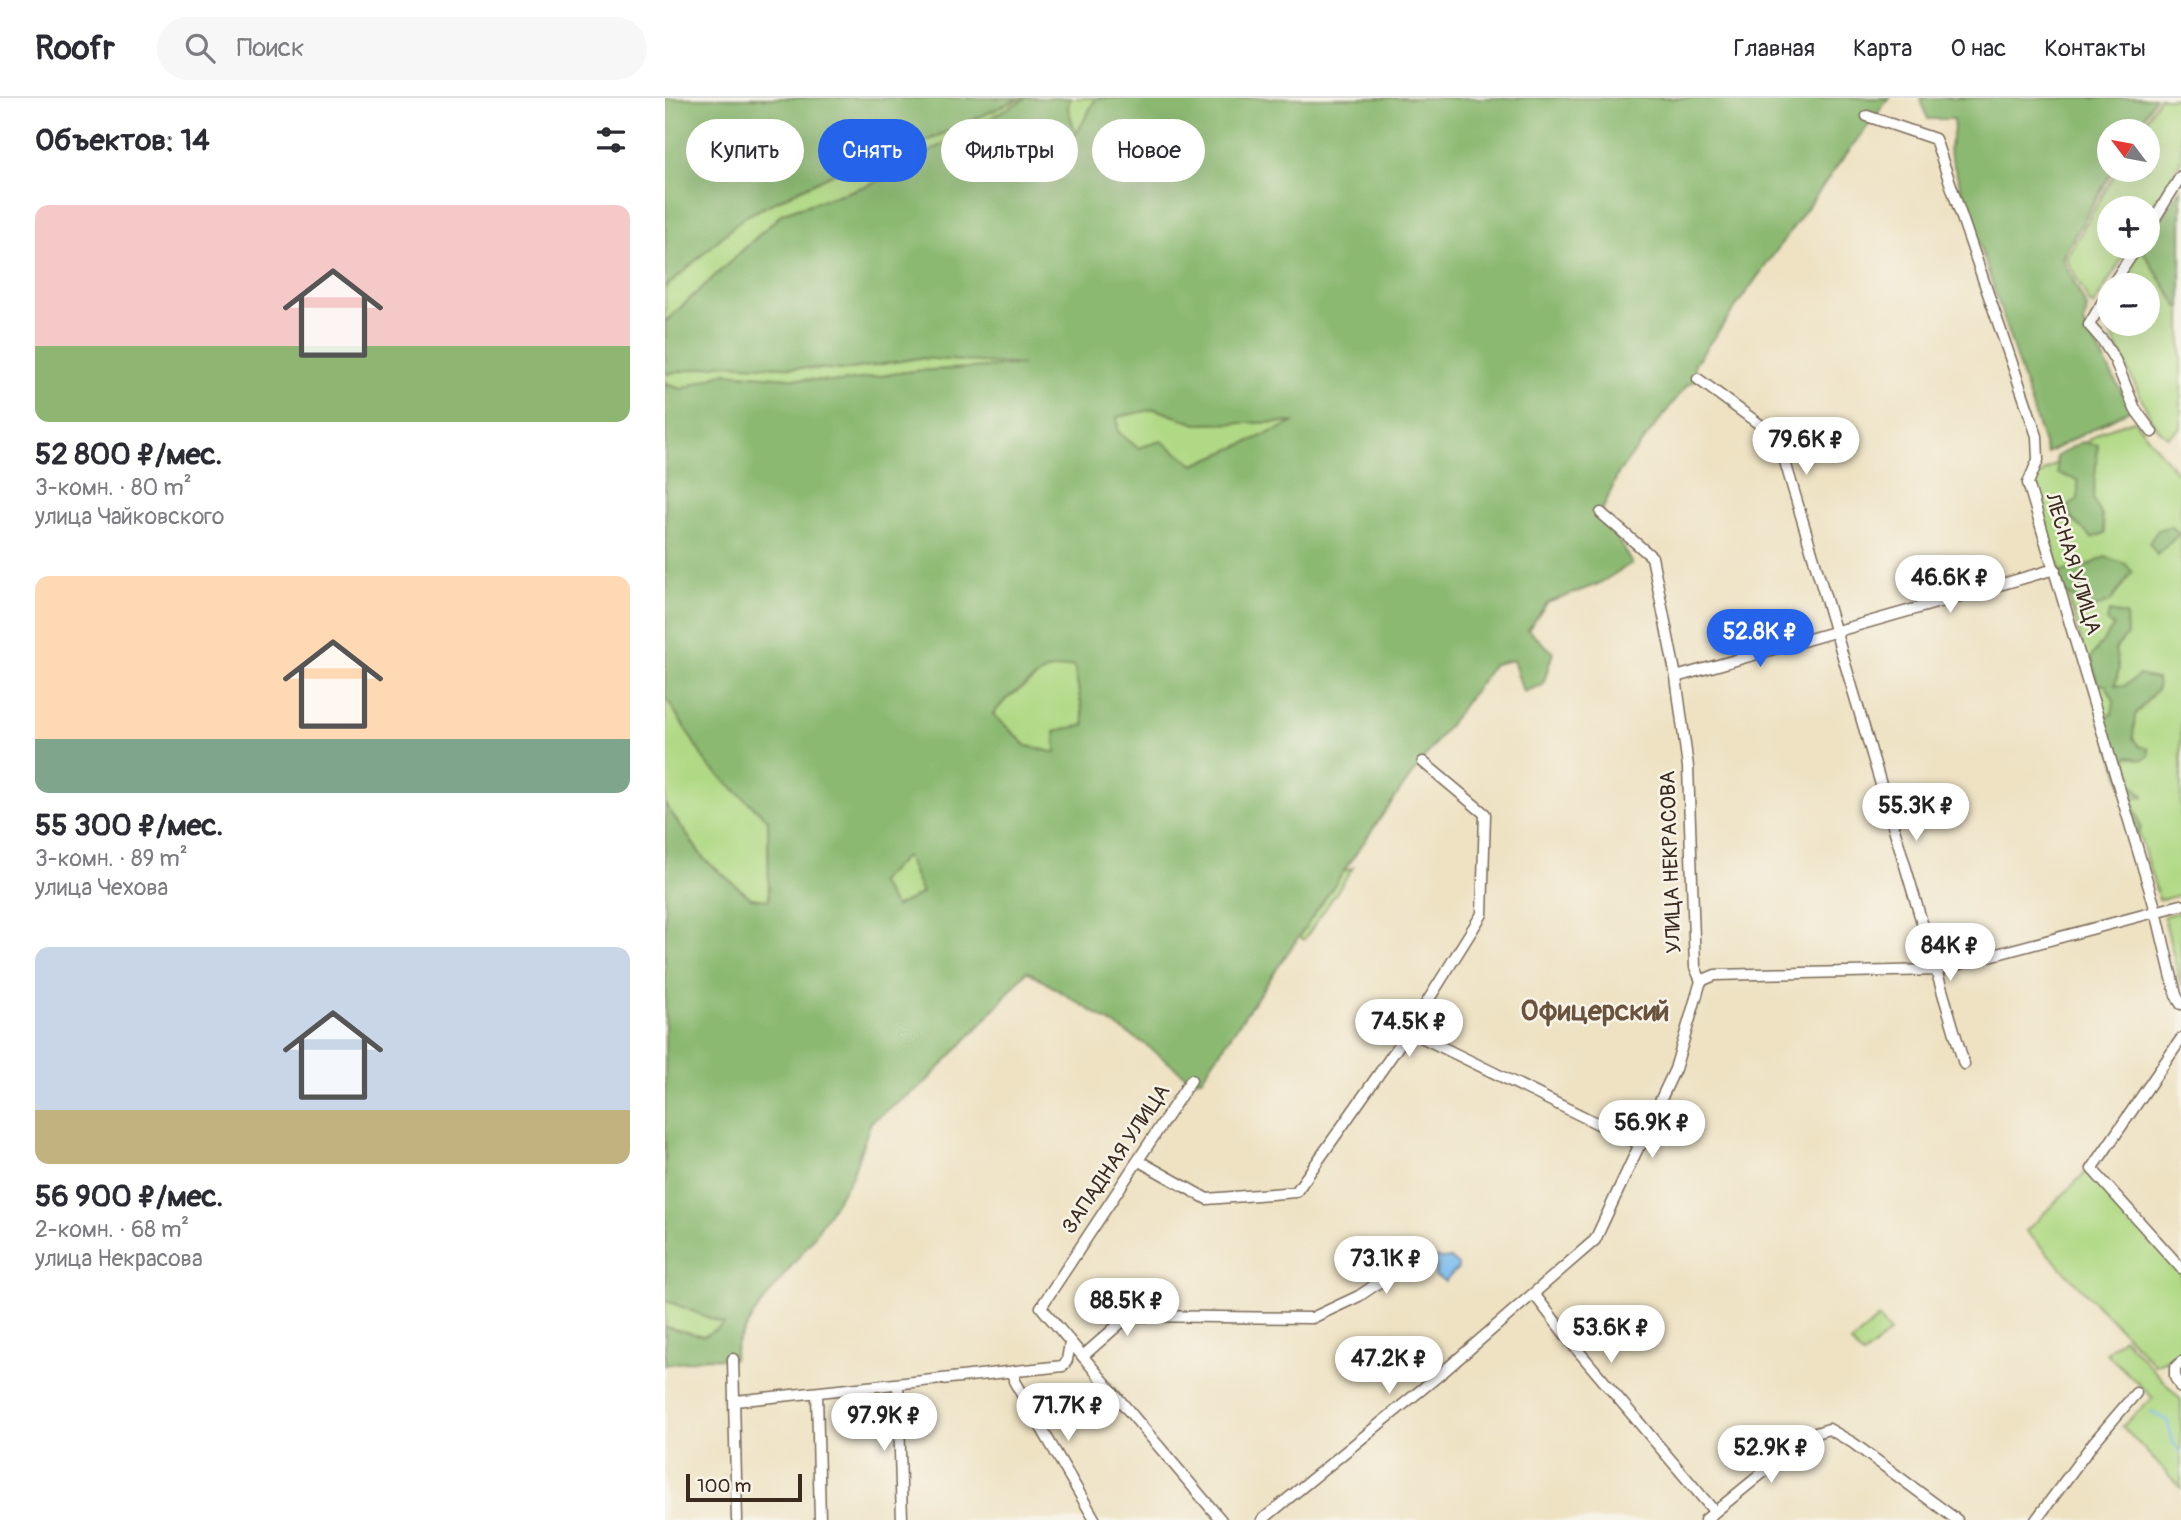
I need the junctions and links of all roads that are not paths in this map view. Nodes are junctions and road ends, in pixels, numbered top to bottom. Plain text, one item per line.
1 (1867, 116) dead end
2 (2181, 176) edge
3 (2160, 210) edge
4 (2097, 311) edge
5 (2097, 334) edge
6 (2099, 336) edge
7 (1698, 379) dead end
8 (2152, 432) dead end
9 (1601, 513) dead end
10 (2055, 569) junction
11 (1836, 631) junction
12 (1676, 677) junction
13 (1423, 762) dead end
14 (2181, 905) edge
15 (2156, 911) junction
16 (1937, 970) junction
17 (1701, 981) junction
18 (2178, 999) edge
19 (1409, 1031) junction
20 (2181, 1039) edge
21 (1964, 1064) dead end
22 (1191, 1080) dead end
23 (1641, 1145) junction
24 (1139, 1161) junction
25 (2181, 1268) edge
26 (1397, 1270) dead end
27 (1534, 1294) junction
28 (1070, 1343) junction
29 (1083, 1356) junction
30 (733, 1359) dead end
31 (2178, 1365) edge
32 (1014, 1373) junction
33 (898, 1384) junction
34 (2181, 1388) edge
35 (2136, 1393) dead end
36 (817, 1394) junction
37 (736, 1401) junction
38 (1714, 1511) junction
39 (737, 1520) edge
40 (820, 1520) edge
41 (902, 1520) edge
42 (1095, 1520) edge
43 (1221, 1520) edge
44 (1262, 1520) edge
45 (1705, 1520) edge
46 (1957, 1520) edge
47 (2036, 1520) edge

1 - 10 street, ЛЕСНАЯ УЛИЦА
2 - 3 street
4 - 5 street
6 - 8 street
7 - 11 street
9 - 12 street, УЛИЦА НЕКРАСОВА
10 - 11 street
10 - 15 street, ЛЕСНАЯ УЛИЦА
11 - 12 street
11 - 16 street
12 - 17 street, УЛИЦА НЕКРАСОВА
13 - 19 street
14 - 15 street
15 - 16 street
15 - 18 street, ЛЕСНАЯ УЛИЦА
16 - 17 street
16 - 21 street
17 - 23 street, УЛИЦА НЕКРАСОВА
19 - 23 street
19 - 24 street
20 - 25 street
22 - 24 street, ЗАПАДНАЯ УЛИЦА
23 - 27 street, УЛИЦА НЕКРАСОВА
24 - 28 street, ЗАПАДНАЯ УЛИЦА
26 - 29 street
27 - 38 street
27 - 44 street, УЛИЦА НЕКРАСОВА
28 - 29 street, ЗАПАДНАЯ УЛИЦА
28 - 32 street
29 - 43 street, ЗАПАДНАЯ УЛИЦА
30 - 37 street
31 - 34 street
32 - 33 street
32 - 42 street
33 - 36 street
33 - 41 street
35 - 47 street
36 - 37 street
36 - 40 street
37 - 39 street
38 - 45 street
38 - 46 street

